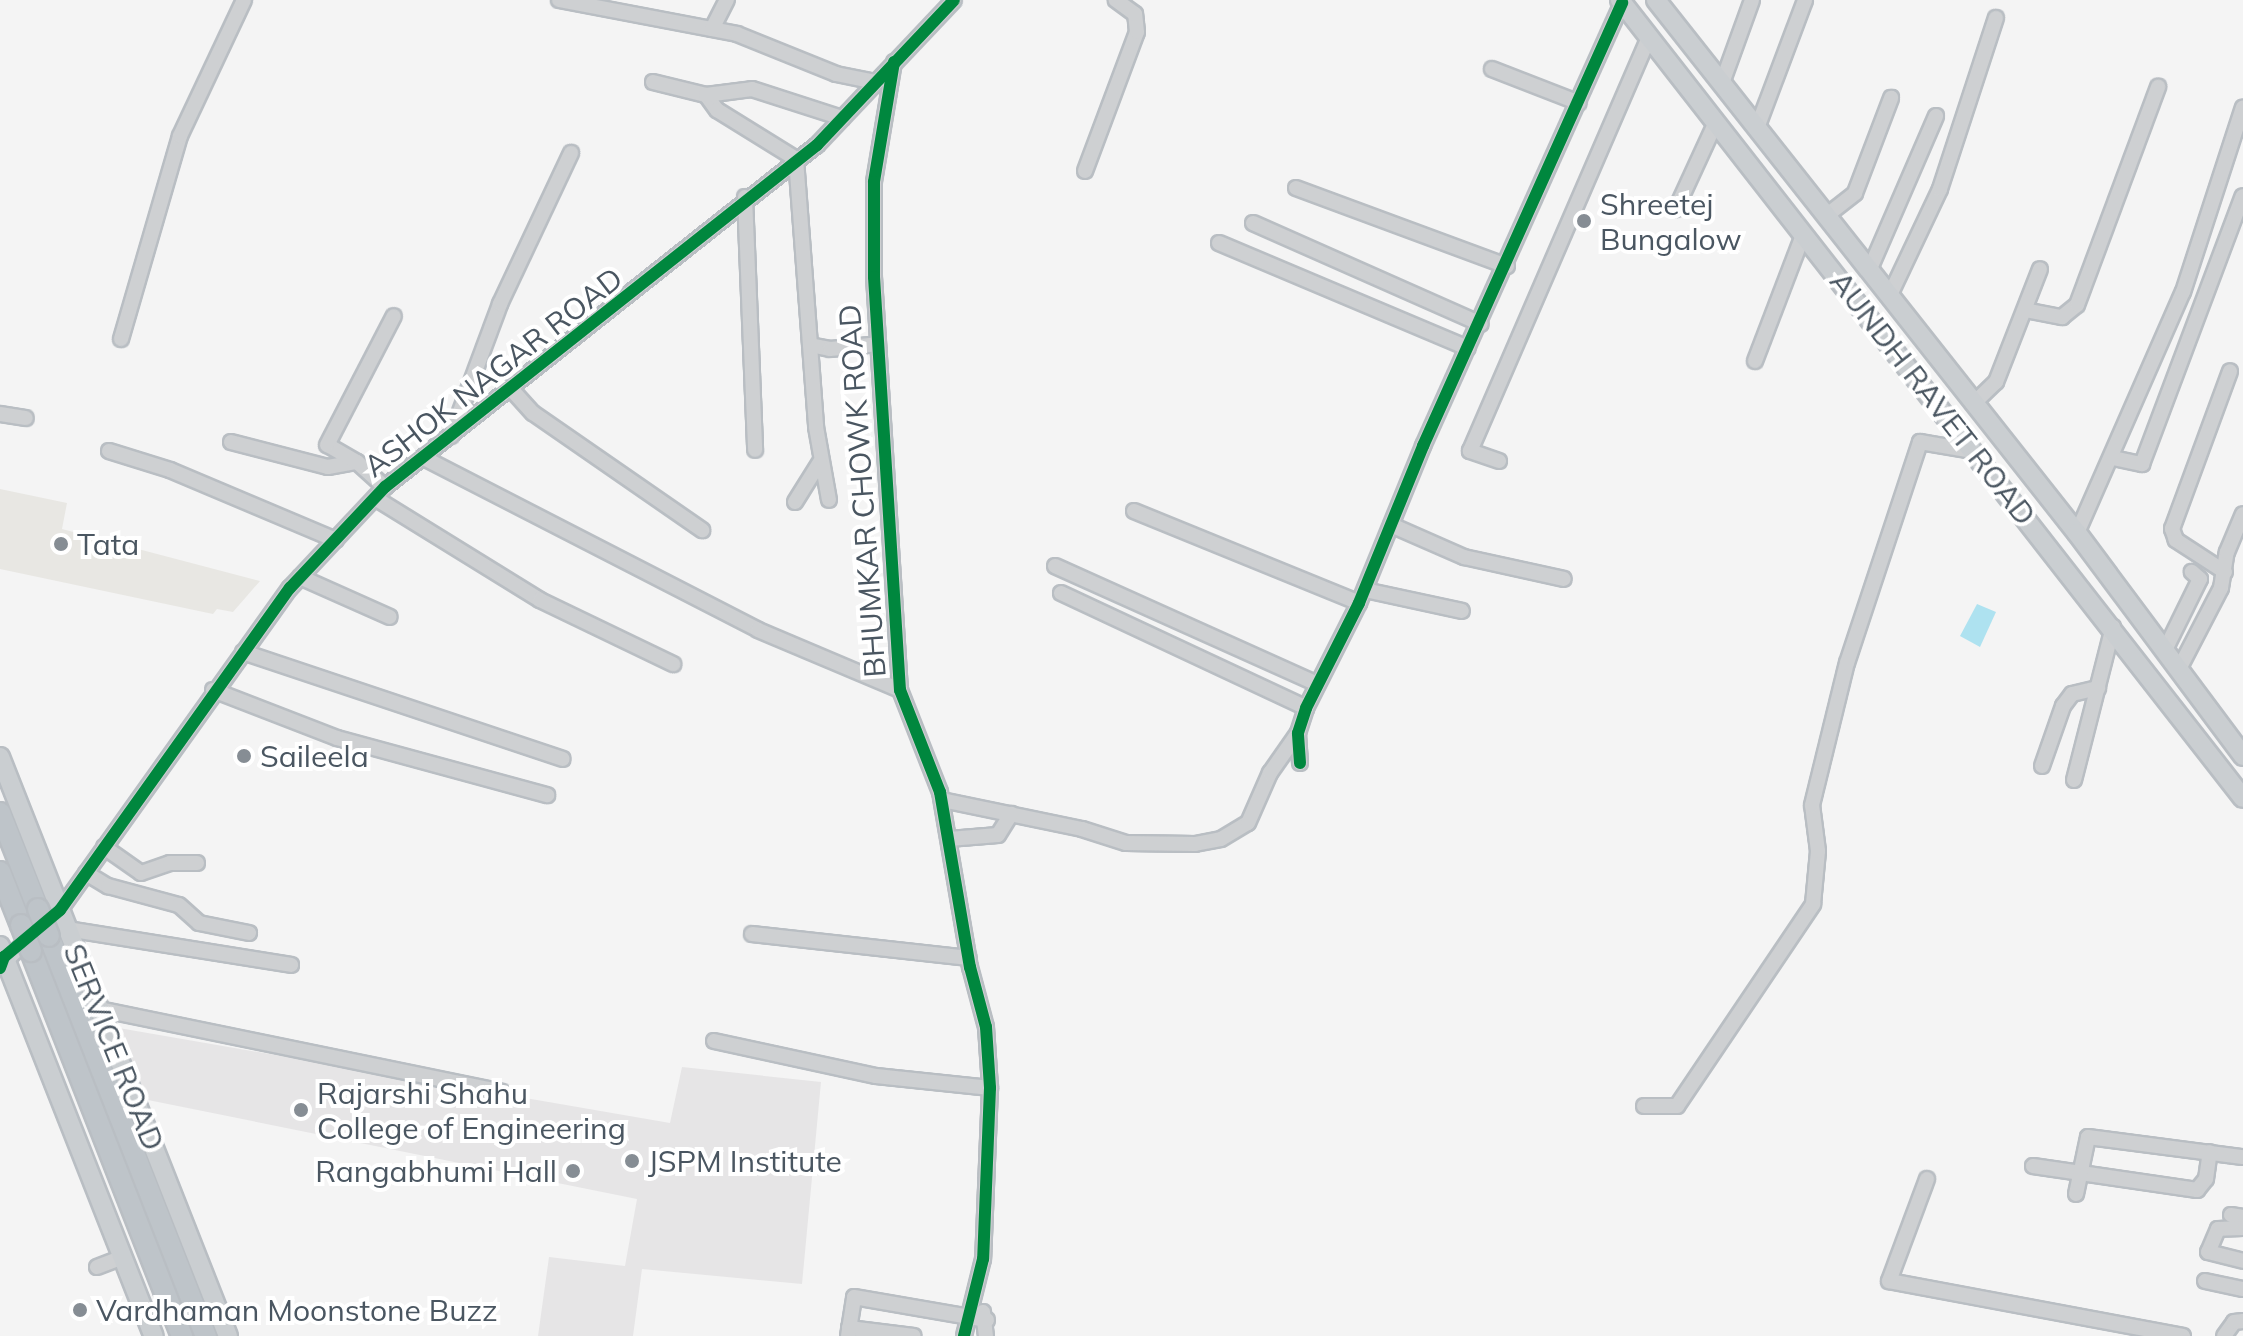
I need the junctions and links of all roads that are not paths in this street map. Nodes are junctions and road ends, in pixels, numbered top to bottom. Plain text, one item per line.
1 (244, 0) edge
2 (559, 0) edge
3 (727, 0) edge
4 (954, 0) edge
5 (1656, 0) edge
6 (1752, 0) edge
7 (1805, 0) edge
8 (1121, 1) edge
9 (1621, 2) edge
10 (1996, 18) dead end
11 (712, 29) junction
12 (1649, 37) junction
13 (894, 62) junction
14 (1492, 69) dead end
15 (653, 82) dead end
16 (876, 82) junction
17 (1722, 83) junction
18 (2158, 87) dead end
19 (706, 95) junction
20 (1891, 98) dead end
21 (1579, 103) junction
22 (2243, 107) edge
23 (1936, 116) dead end
24 (842, 118) junction
25 (1716, 122) junction
26 (1757, 128) junction
27 (571, 153) dead end
28 (796, 159) junction
29 (1085, 171) dead end
30 (1296, 188) dead end
31 (2243, 196) edge
32 (745, 197) junction
33 (1676, 209) dead end
34 (1826, 216) junction
35 (1253, 223) dead end
36 (1803, 235) junction
37 (1219, 243) dead end
38 (1507, 266) junction
39 (2040, 269) dead end
40 (1869, 271) junction
41 (1889, 297) junction
42 (2025, 310) junction
43 (394, 316) dead end
44 (1481, 324) junction
45 (121, 339) dead end
46 (878, 344) junction
47 (810, 345) junction
48 (1468, 348) junction
49 (1755, 361) dead end
50 (2230, 371) dead end
51 (512, 390) junction
52 (1973, 404) junction
53 (0, 414) edge
54 (26, 418) dead end
55 (451, 436) junction
56 (231, 442) dead end
57 (755, 450) dead end
58 (1967, 450) junction
59 (109, 451) dead end
60 (424, 458) junction
61 (2113, 458) junction
62 (1499, 461) dead end
63 (357, 462) junction
64 (820, 462) junction
65 (380, 492) junction
66 (829, 500) dead end
67 (795, 502) dead end
68 (1134, 511) dead end
69 (2243, 514) edge
70 (1391, 525) junction
71 (702, 530) dead end
72 (2077, 533) junction
73 (336, 540) junction
74 (1055, 566) dead end
75 (2192, 572) dead end
76 (2225, 572) junction
77 (300, 577) junction
78 (1564, 579) dead end
79 (1061, 593) dead end
80 (1362, 596) junction
81 (1462, 611) dead end
82 (390, 617) dead end
83 (2113, 627) junction
84 (2165, 650) junction
85 (243, 652) junction
86 (673, 664) dead end
87 (2179, 669) junction
88 (1318, 684) junction
89 (2098, 688) junction
90 (213, 690) junction
91 (900, 690) junction
92 (1306, 708) junction
93 (1298, 733) junction
94 (2243, 756) edge
95 (0, 757) edge
96 (563, 759) dead end
97 (1300, 763) dead end
98 (2042, 766) dead end
99 (2074, 780) dead end
100 (547, 795) dead end
101 (2243, 798) edge
102 (942, 800) junction
103 (0, 813) edge
104 (1011, 814) junction
105 (949, 839) junction
106 (104, 847) junction
107 (197, 863) dead end
108 (0, 872) edge
109 (86, 873) junction
110 (60, 910) junction
111 (58, 933) junction
112 (249, 933) dead end
113 (752, 934) dead end
114 (1, 957) edge
115 (969, 958) junction
116 (291, 965) dead end
117 (99, 1009) junction
118 (714, 1041) dead end
119 (990, 1088) junction
120 (502, 1092) dead end
121 (1644, 1106) dead end
122 (2210, 1152) junction
123 (2243, 1157) edge
124 (2033, 1166) dead end
125 (2079, 1173) junction
126 (1927, 1179) dead end
127 (2076, 1194) dead end
128 (2243, 1228) edge
129 (123, 1257) junction
130 (2243, 1261) edge
131 (97, 1267) dead end
132 (2205, 1281) dead end
133 (2243, 1289) edge
134 (976, 1293) junction
135 (966, 1313) junction
136 (987, 1320) junction
137 (2243, 1321) edge
138 (848, 1332) edge
139 (153, 1336) edge
140 (182, 1336) edge
141 (206, 1336) edge
142 (228, 1336) edge
143 (914, 1336) edge
144 (964, 1336) edge
145 (986, 1336) edge
146 (2183, 1336) edge
147 (2224, 1336) edge

1 - 45 street
2 - 11 street
3 - 11 street
4 - 13 street, ASHOK NAGAR ROAD
5 - 17 main road, AUNDH RAVET ROAD
6 - 17 street
7 - 26 street
8 - 29 street
9 - 12 main road, AUNDH RAVET ROAD
9 - 21 street
10 - 41 street
11 - 16 street
12 - 25 main road, AUNDH RAVET ROAD
12 - 62 street
13 - 16 street, ASHOK NAGAR ROAD
13 - 46 street, BHUMKAR CHOWK ROAD
14 - 21 street
15 - 19 street
16 - 24 street, ASHOK NAGAR ROAD
17 - 26 main road, AUNDH RAVET ROAD
18 - 42 street
19 - 24 street
19 - 28 street
20 - 34 street
21 - 38 street
22 - 61 street
23 - 40 street
24 - 28 street, ASHOK NAGAR ROAD
25 - 33 street
25 - 36 main road, AUNDH RAVET ROAD
26 - 34 main road, AUNDH RAVET ROAD
27 - 55 street
28 - 32 street, ASHOK NAGAR ROAD
28 - 47 street
30 - 38 street
31 - 61 street
32 - 51 street, ASHOK NAGAR ROAD
32 - 57 street
34 - 40 main road, AUNDH RAVET ROAD
35 - 44 street
36 - 49 street
36 - 58 main road, AUNDH RAVET ROAD
37 - 48 street
38 - 44 street
39 - 42 street
40 - 41 main road, AUNDH RAVET ROAD
41 - 52 main road, AUNDH RAVET ROAD
42 - 52 street
43 - 63 street
44 - 48 street
46 - 47 street
46 - 91 street, BHUMKAR CHOWK ROAD
47 - 64 street
48 - 70 street
50 - 76 street
51 - 55 street, ASHOK NAGAR ROAD
51 - 71 street
52 - 72 main road, AUNDH RAVET ROAD
53 - 54 street
55 - 60 street, ASHOK NAGAR ROAD
56 - 63 street
58 - 83 main road, AUNDH RAVET ROAD
58 - 121 street
59 - 73 street
60 - 65 street, ASHOK NAGAR ROAD
60 - 91 street
61 - 72 street
63 - 65 street
64 - 66 street
64 - 67 street
65 - 73 street, ASHOK NAGAR ROAD
65 - 86 street
68 - 80 street
69 - 76 street
70 - 78 street
70 - 80 street
72 - 84 main road, AUNDH RAVET ROAD
73 - 77 street, ASHOK NAGAR ROAD
74 - 88 street
75 - 84 street
76 - 87 street
77 - 82 street
77 - 85 street, ASHOK NAGAR ROAD
79 - 92 street
80 - 81 street
80 - 88 street
83 - 89 street
83 - 101 main road, AUNDH RAVET ROAD
84 - 87 main road, AUNDH RAVET ROAD
85 - 90 street, ASHOK NAGAR ROAD
85 - 96 street
87 - 94 main road, AUNDH RAVET ROAD
88 - 92 street
89 - 98 street
89 - 99 street
90 - 100 street
90 - 106 street, ASHOK NAGAR ROAD
91 - 102 street, BHUMKAR CHOWK ROAD
92 - 93 street
93 - 97 street
93 - 104 street
95 - 110 main road, SERVICE ROAD
102 - 104 street
102 - 105 street, BHUMKAR CHOWK ROAD
103 - 111 highway, bridge
104 - 105 street
105 - 115 street, BHUMKAR CHOWK ROAD
106 - 107 street
106 - 109 street, ASHOK NAGAR ROAD
108 - 140 highway, bridge
109 - 110 street, ASHOK NAGAR ROAD
109 - 112 street
110 - 111 main road, SERVICE ROAD
110 - 114 street, ASHOK NAGAR ROAD
111 - 116 street
111 - 117 main road, SERVICE ROAD
111 - 141 highway
113 - 115 street
114 - 129 main road
115 - 119 street, BHUMKAR CHOWK ROAD
117 - 120 street
117 - 142 main road, SERVICE ROAD
118 - 119 street
119 - 134 street, BHUMKAR CHOWK ROAD
122 - 123 street
122 - 125 street
122 - 125 street
124 - 125 street
125 - 127 street
126 - 146 street
128 - 130 street
129 - 131 street
129 - 139 main road
132 - 133 street
134 - 135 street, BHUMKAR CHOWK ROAD
134 - 136 street
135 - 136 street
135 - 138 street
135 - 144 street, BHUMKAR CHOWK ROAD
136 - 145 street
137 - 147 street
138 - 143 street

